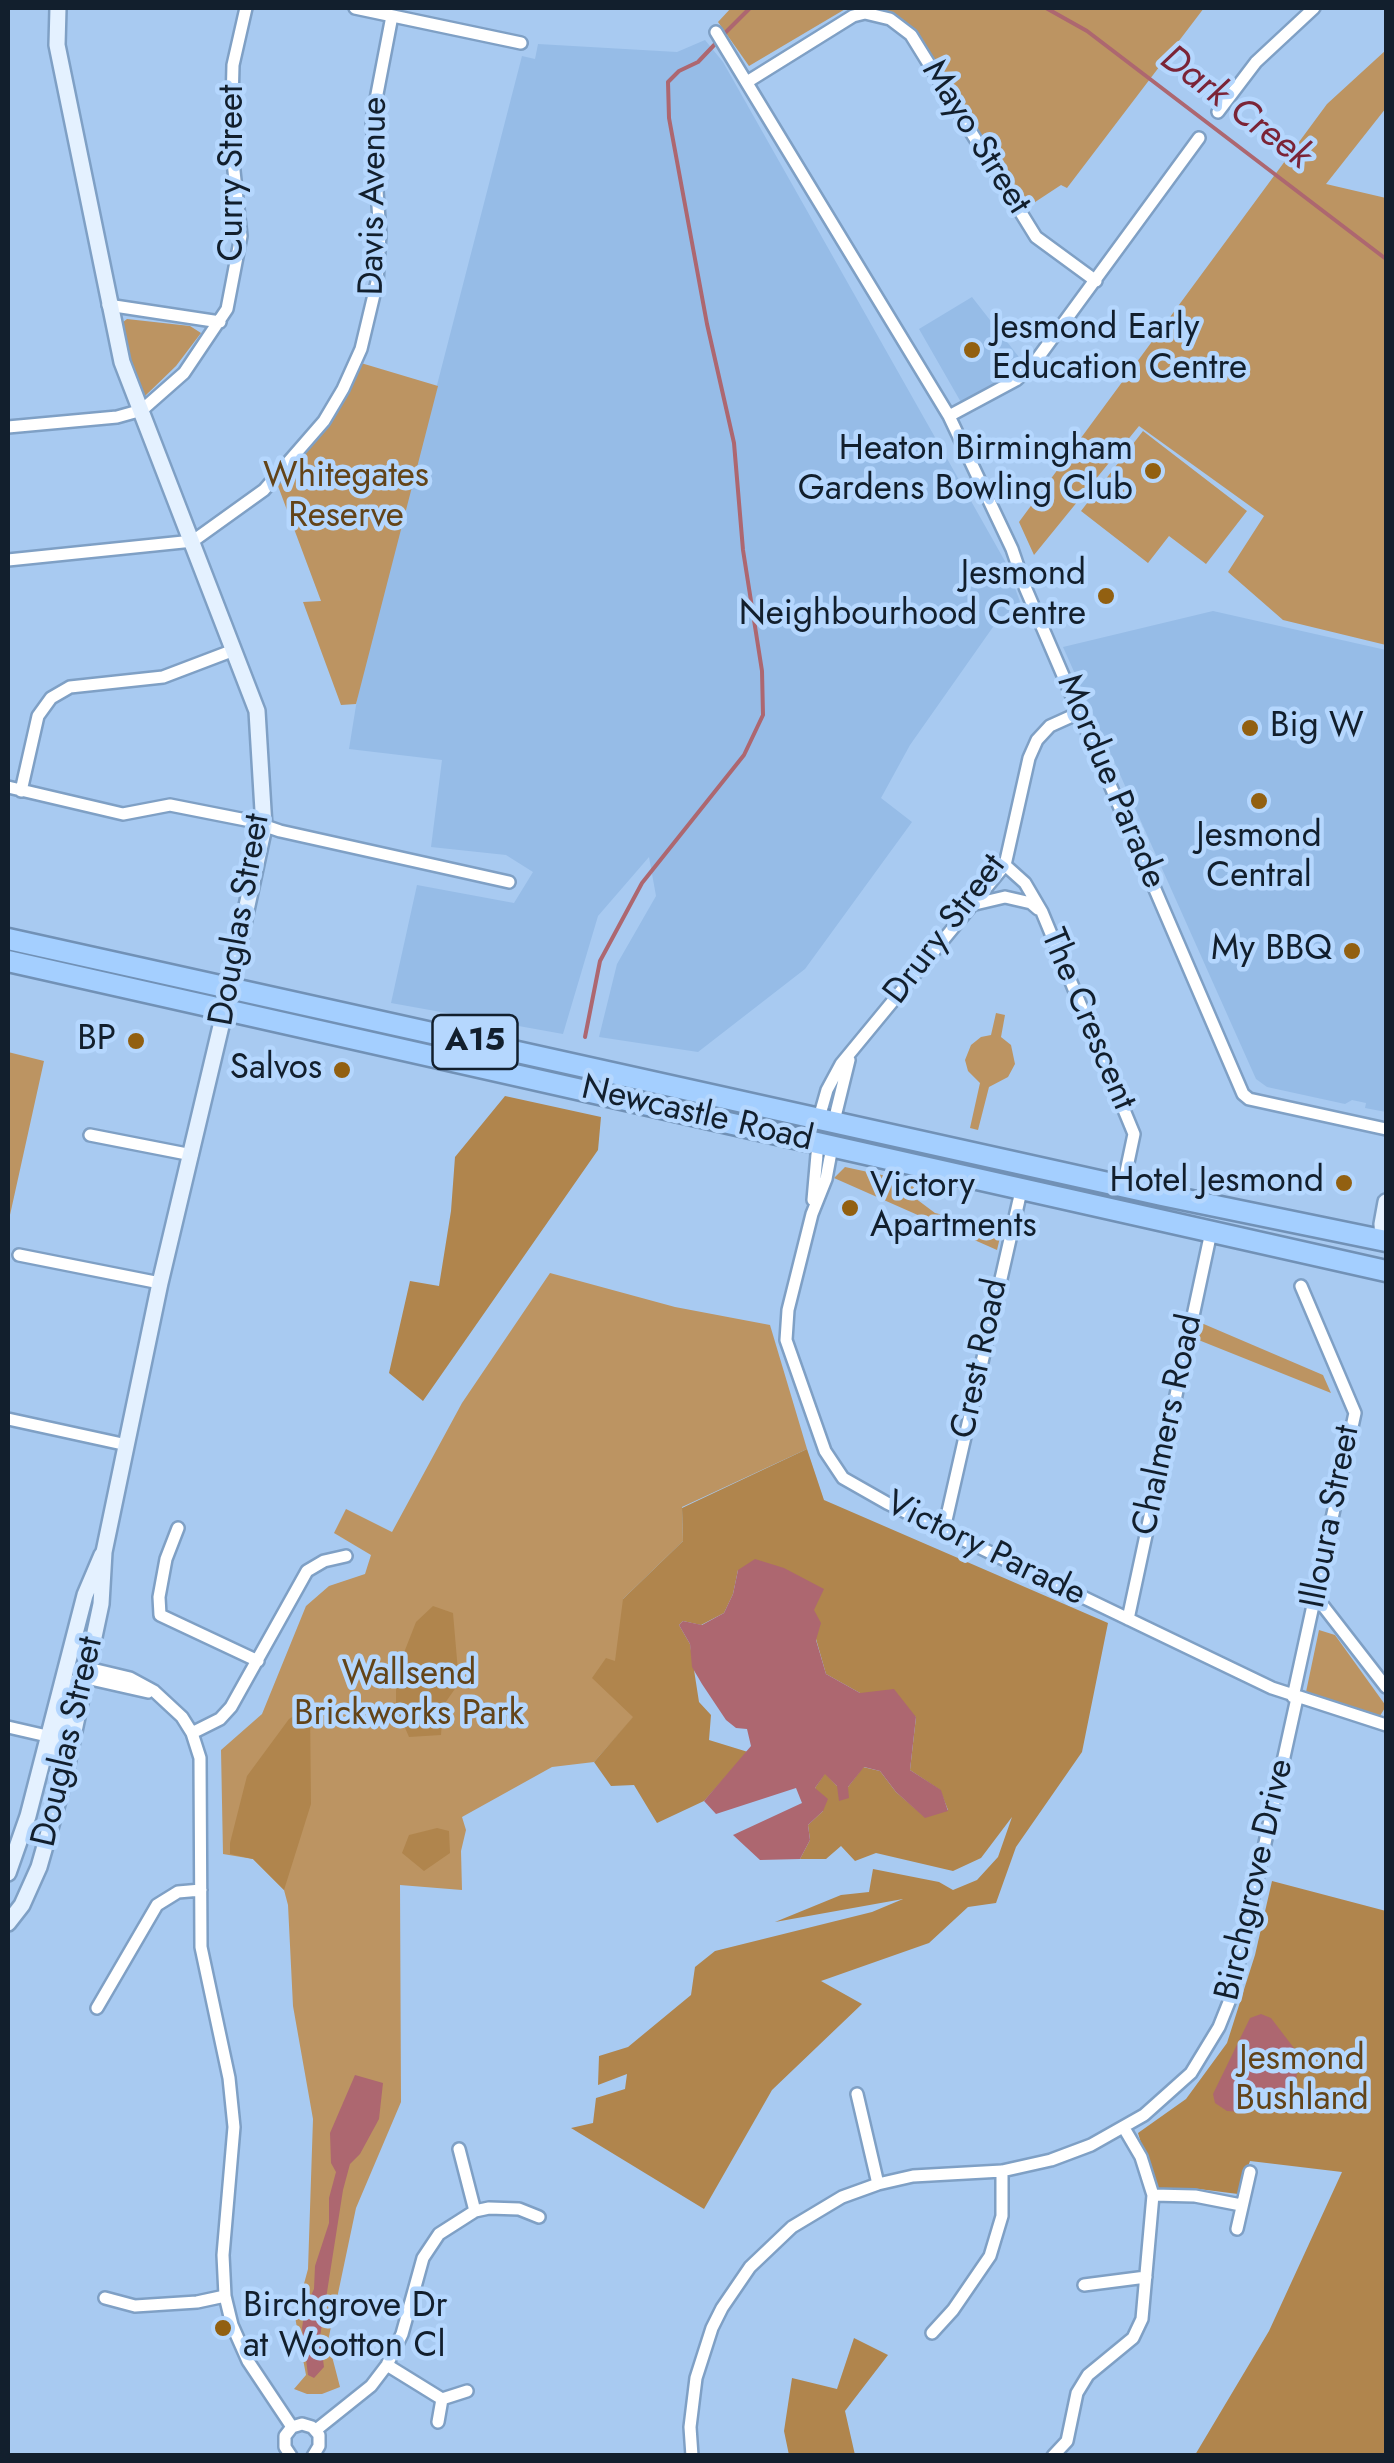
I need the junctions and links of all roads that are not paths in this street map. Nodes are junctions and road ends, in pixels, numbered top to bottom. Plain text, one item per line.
1 (58, 8) edge
2 (246, 8) edge
3 (355, 8) edge
4 (1314, 8) edge
5 (392, 16) junction
6 (716, 32) dead end
7 (521, 43) dead end
8 (747, 82) junction
9 (1218, 112) dead end
10 (1199, 138) dead end
11 (1096, 281) junction
12 (108, 305) junction
13 (220, 322) junction
14 (142, 410) junction
15 (949, 416) junction
16 (8, 427) edge
17 (193, 541) junction
18 (8, 560) edge
19 (234, 650) junction
20 (1081, 712) junction
21 (14, 789) edge
22 (264, 826) junction
23 (1005, 865) junction
24 (509, 882) dead end
25 (971, 905) junction
26 (1042, 912) junction
27 (8, 939) edge
28 (8, 962) edge
29 (227, 999) junction
30 (827, 1120) junction
31 (1386, 1130) edge
32 (90, 1135) dead end
33 (825, 1145) junction
34 (192, 1155) junction
35 (1123, 1186) junction
36 (1021, 1190) junction
37 (1386, 1202) edge
38 (1211, 1232) junction
39 (1385, 1239) edge
40 (19, 1254) dead end
41 (1381, 1270) edge
42 (160, 1283) junction
43 (1301, 1286) dead end
44 (8, 1419) edge
45 (126, 1446) junction
46 (178, 1528) dead end
47 (944, 1528) junction
48 (104, 1552) junction
49 (346, 1556) dead end
50 (86, 1595) junction
51 (1317, 1598) junction
52 (1128, 1619) junction
53 (258, 1661) junction
54 (86, 1673) junction
55 (1386, 1687) edge
56 (1295, 1698) junction
57 (1386, 1725) edge
58 (8, 1727) edge
59 (192, 1732) junction
60 (47, 1736) junction
61 (28, 1816) junction
62 (8, 1873) edge
63 (200, 1890) junction
64 (8, 1923) edge
65 (97, 2008) dead end
66 (856, 2094) dead end
67 (1124, 2128) junction
68 (459, 2149) dead end
69 (1002, 2171) junction
70 (1250, 2172) dead end
71 (878, 2184) junction
72 (1152, 2195) junction
73 (1242, 2206) junction
74 (475, 2211) junction
75 (539, 2217) dead end
76 (1237, 2228) dead end
77 (1146, 2276) junction
78 (1084, 2285) dead end
79 (225, 2296) junction
80 (105, 2298) dead end
81 (932, 2334) dead end
82 (388, 2365) junction
83 (467, 2390) dead end
84 (442, 2399) junction
85 (438, 2422) dead end
86 (292, 2427) junction
87 (316, 2430) junction
88 (288, 2455) edge
89 (313, 2456) edge
90 (692, 2456) edge
91 (1053, 2456) edge

1 - 12 street, Douglas Street
2 - 13 street, Curry Street
3 - 5 street
4 - 9 street
5 - 7 street
5 - 17 street, Davis Avenue
6 - 8 street, Mordue Parade
8 - 11 street, Mayo Street
8 - 15 street, Mordue Parade
10 - 11 street
11 - 15 street
12 - 13 street
12 - 14 street, Douglas Street
13 - 14 street, Curry Street
14 - 16 street, Curry Street
14 - 17 street, Douglas Street
15 - 20 street, Mordue Parade
17 - 18 street, Davis Avenue
17 - 19 street, Douglas Street
19 - 21 street
19 - 22 street, Douglas Street
20 - 23 street, Drury Street
20 - 31 street, Mordue Parade
21 - 22 street
22 - 24 street
22 - 29 street, Douglas Street
23 - 25 street, Drury Street
23 - 26 street, The Crescent
25 - 26 street, The Crescent
25 - 30 street, Drury Street
26 - 35 street, The Crescent
27 - 29 highway, Newcastle Road / A15
28 - 29 highway, Newcastle Road / A15
29 - 30 highway, Newcastle Road / A15
29 - 33 highway, Newcastle Road / A15
29 - 34 street, Douglas Street
30 - 33 highway
30 - 35 highway, Newcastle Road / A15
32 - 34 street
33 - 36 highway, Newcastle Road / A15
33 - 47 street, Victory Parade
34 - 42 street, Douglas Street
35 - 39 highway, Newcastle Road / A15
36 - 38 highway, Newcastle Road / A15
36 - 47 street, Crest Road
37 - 39 street
38 - 41 highway, Newcastle Road / A15
38 - 52 street, Chalmers Road
39 - 41 highway
40 - 42 street
42 - 45 street, Douglas Street
43 - 51 street, Illoura Street
44 - 45 street
45 - 48 street, Douglas Street
46 - 53 street
47 - 52 street, Victory Parade
48 - 50 street, Douglas Street
48 - 54 street, Douglas Street
49 - 53 street
50 - 54 street
50 - 60 street, Douglas Street
51 - 55 street
51 - 56 street, Illoura Street
52 - 56 street, Victory Parade
53 - 59 street
54 - 59 street
54 - 61 street
54 - 64 street, Douglas Street
56 - 57 street, Victory Parade
56 - 67 street, Birchgrove Drive
58 - 60 street
59 - 63 street
60 - 61 street, Douglas Street
61 - 62 street, Douglas Street
63 - 65 street
63 - 79 street
66 - 71 street
67 - 69 street, Birchgrove Drive
67 - 72 street
68 - 74 street
69 - 71 street, Birchgrove Drive
69 - 81 street
70 - 73 street
71 - 90 street, Birchgrove Drive
72 - 73 street
72 - 77 street
73 - 76 street
74 - 75 street
74 - 82 street
77 - 78 street
77 - 91 street
79 - 80 street
79 - 86 street
82 - 84 street
82 - 87 street
83 - 84 street
84 - 85 street
86 - 87 street
86 - 88 street
87 - 89 street

